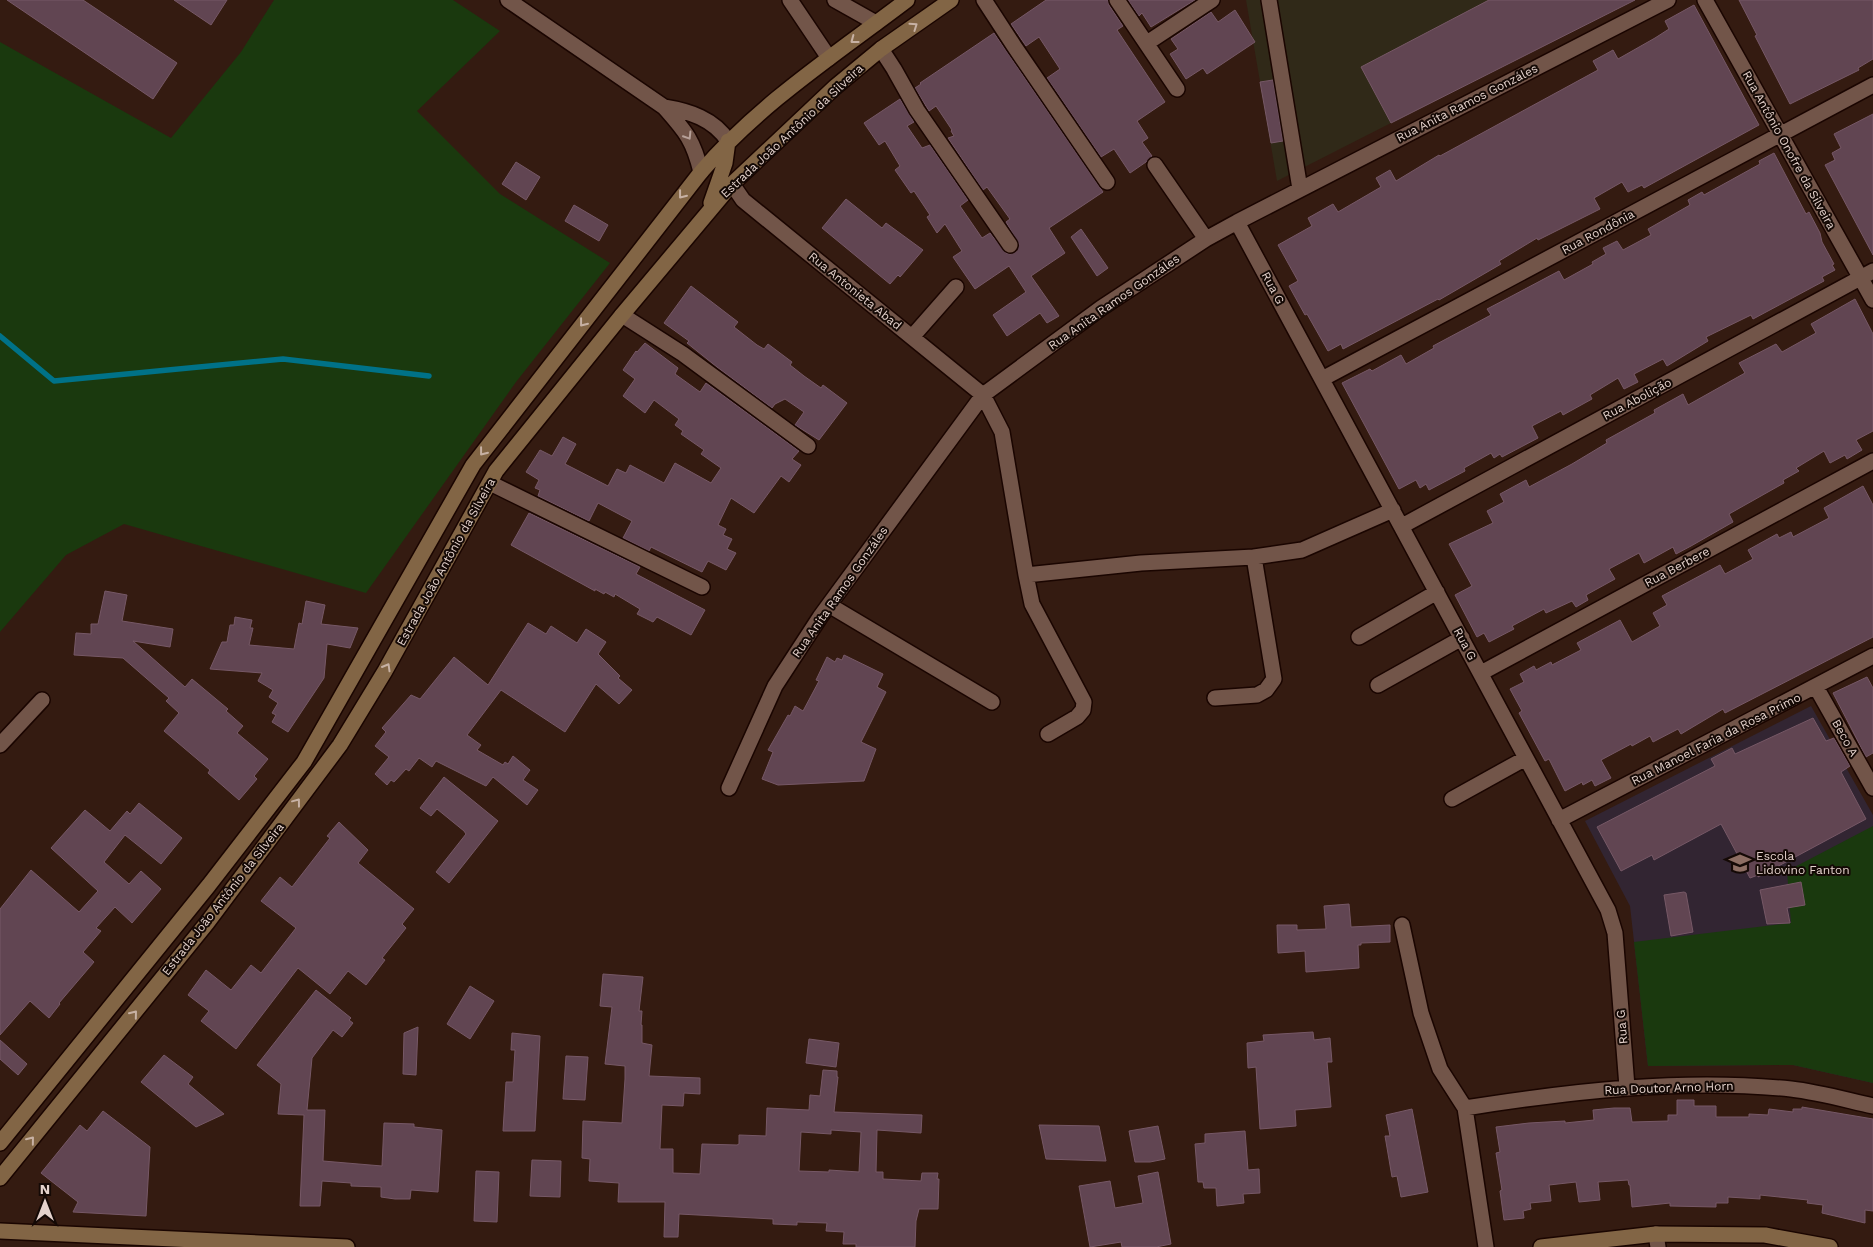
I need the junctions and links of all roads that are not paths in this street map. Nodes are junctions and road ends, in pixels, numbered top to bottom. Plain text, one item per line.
1 (508, 0) edge
2 (790, 0) edge
3 (835, 0) edge
4 (907, 0) edge
5 (952, 0) edge
6 (984, 0) edge
7 (1117, 0) edge
8 (1212, 0) edge
9 (1269, 0) edge
10 (1668, 0) edge
11 (1704, 0) edge
12 (876, 23) junction
13 (1147, 43) junction
14 (881, 49) junction
15 (829, 58) junction
16 (1873, 85) edge
17 (1177, 89) dead end
18 (664, 107) junction
19 (1780, 134) junction
20 (728, 141) junction
21 (1155, 165) dead end
22 (701, 172) junction
23 (1107, 182) dead end
24 (732, 184) junction
25 (1300, 189) junction
26 (707, 214) junction
27 (1237, 222) junction
28 (1206, 239) junction
29 (1010, 245) dead end
30 (1867, 274) edge
31 (956, 286) dead end
32 (1873, 300) edge
33 (622, 315) junction
34 (912, 337) junction
35 (1322, 379) junction
36 (983, 395) junction
37 (808, 446) dead end
38 (1873, 461) edge
39 (490, 483) junction
40 (1393, 510) junction
41 (1402, 526) junction
42 (1254, 557) junction
43 (1026, 575) junction
44 (702, 587) dead end
45 (1437, 592) junction
46 (829, 605) junction
47 (1358, 637) dead end
48 (1462, 638) junction
49 (1873, 656) edge
50 (1481, 673) junction
51 (1378, 685) dead end
52 (1816, 687) junction
53 (1215, 698) dead end
54 (42, 700) dead end
55 (992, 702) dead end
56 (1048, 734) dead end
57 (0, 745) edge
58 (1526, 758) junction
59 (729, 788) dead end
60 (1873, 788) edge
61 (1452, 799) dead end
62 (1559, 820) junction
63 (1402, 925) dead end
64 (1627, 1087) junction
65 (1873, 1106) edge
66 (1465, 1108) junction
67 (0, 1144) edge
68 (0, 1178) edge
69 (0, 1231) edge
70 (1657, 1240) edge
71 (347, 1247) edge
72 (1486, 1247) edge
73 (1541, 1247) edge
74 (1830, 1247) edge

1 - 18 street
2 - 15 street
3 - 12 street
4 - 12 main road, Estrada João Antônio da Silveira
14 -> 5 main road, Estrada João Antônio da Silveira
6 - 23 street
7 - 13 street
8 - 13 street
9 - 25 street
10 - 25 street, Rua Anita Ramos Gonzáles
11 - 19 street, Rua Antônio Onofre da Silveira
12 -> 15 main road, Estrada João Antônio da Silveira
13 - 17 street
14 - 24 main road, Estrada João Antônio da Silveira
14 - 29 street
15 - 20 main road, Estrada João Antônio da Silveira
16 - 19 street, Rua Rondônia
18 - 20 street
18 -> 22 street
19 - 30 street, Rua Antônio Onofre da Silveira
19 - 35 street, Rua Rondônia
20 - 22 main road, Estrada João Antônio da Silveira
20 - 26 main road
21 - 28 street
22 -> 67 main road, Estrada João Antônio da Silveira
24 - 26 main road, Estrada João Antônio da Silveira
24 - 34 street, Rua Antonieta Abad
25 - 27 street, Rua Anita Ramos Gonzáles
26 - 33 main road, Estrada João Antônio da Silveira
27 - 28 street, Rua Anita Ramos Gonzáles
27 - 35 street, Rua G
28 - 36 street, Rua Anita Ramos Gonzáles
30 - 32 street, Rua Antônio Onofre da Silveira
30 - 41 street, Rua Abolição
31 - 34 street
33 - 37 street
33 - 39 main road, Estrada João Antônio da Silveira
34 - 36 street, Rua Antonieta Abad
35 - 40 street, Rua G
36 - 43 street
36 - 46 street, Rua Anita Ramos Gonzáles
38 - 50 street, Rua Berbere
39 - 44 street
68 -> 39 main road, Estrada João Antônio da Silveira
40 - 41 street, Rua G
40 - 42 street
41 - 45 street, Rua G
42 - 43 street
42 - 53 street
43 - 56 street
45 - 47 street
45 - 48 street, Rua G
46 - 55 street
46 - 59 street, Rua Anita Ramos Gonzáles
48 - 50 street, Rua G
48 - 51 street
49 - 52 street, Rua Manoel Faria da Rosa Primo
50 - 58 street, Rua G
52 - 60 street, Beco A
52 - 62 street, Rua Manoel Faria da Rosa Primo
54 - 57 street
58 - 61 street
58 - 62 street, Rua G
62 - 64 street, Rua G
63 - 66 street
64 - 65 street, Rua Doutor Arno Horn
64 - 66 street, Rua Doutor Arno Horn
66 - 72 street
69 - 71 main road
70 - 73 main road
70 - 74 main road

